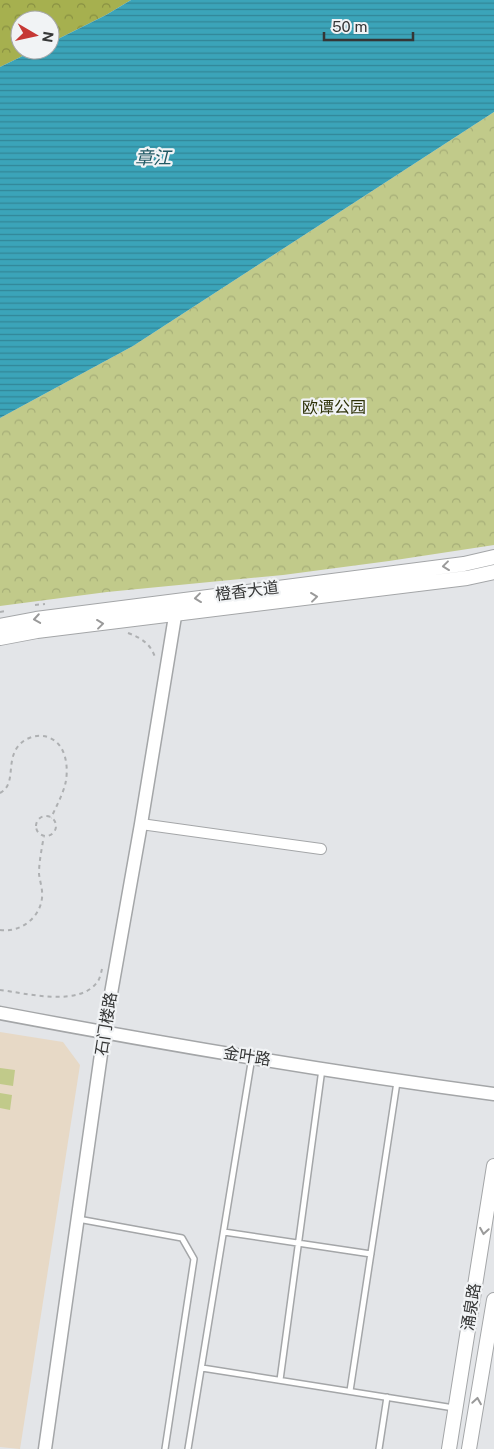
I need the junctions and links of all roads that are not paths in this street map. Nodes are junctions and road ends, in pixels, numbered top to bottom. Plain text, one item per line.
1 (494, 556) edge
2 (494, 572) edge
3 (176, 608) junction
4 (0, 626) edge
5 (0, 638) edge
6 (141, 824) junction
7 (321, 848) dead end
8 (0, 1013) edge
9 (104, 1032) junction
10 (252, 1057) junction
11 (322, 1068) junction
12 (397, 1081) junction
13 (494, 1094) edge
14 (494, 1166) edge
15 (78, 1219) junction
16 (224, 1232) junction
17 (299, 1243) junction
18 (371, 1254) junction
19 (494, 1300) edge
20 (202, 1368) junction
21 (280, 1380) junction
22 (350, 1391) junction
23 (387, 1397) junction
24 (455, 1408) junction
25 (45, 1449) edge
26 (165, 1449) edge
27 (188, 1449) edge
28 (379, 1449) edge
29 (449, 1449) edge
30 (469, 1449) edge

1 -> 3 main road, 橙香大道
3 -> 2 main road, 橙香大道
3 -> 4 main road, 橙香大道
5 -> 3 main road, 橙香大道
3 - 6 street, 石门楼路
6 - 7 street
6 - 9 street, 石门楼路
8 - 9 street, 金叶路
9 - 10 street, 金叶路
9 - 15 street, 石门楼路
10 - 11 street, 金叶路
10 - 16 lane
11 - 12 street, 金叶路
11 - 17 lane
12 - 13 street, 金叶路
12 - 18 lane
14 -> 24 main road, 涌泉路
15 - 25 street, 石门楼路
15 - 26 lane
16 - 17 lane
16 - 20 lane
17 - 18 lane
17 - 21 lane
18 - 22 lane
30 -> 19 main road, 涌泉路
20 - 21 lane
20 - 27 lane
21 - 22 lane
22 - 23 lane
23 - 24 lane
23 - 28 lane
24 - 29 main road, 涌泉路

